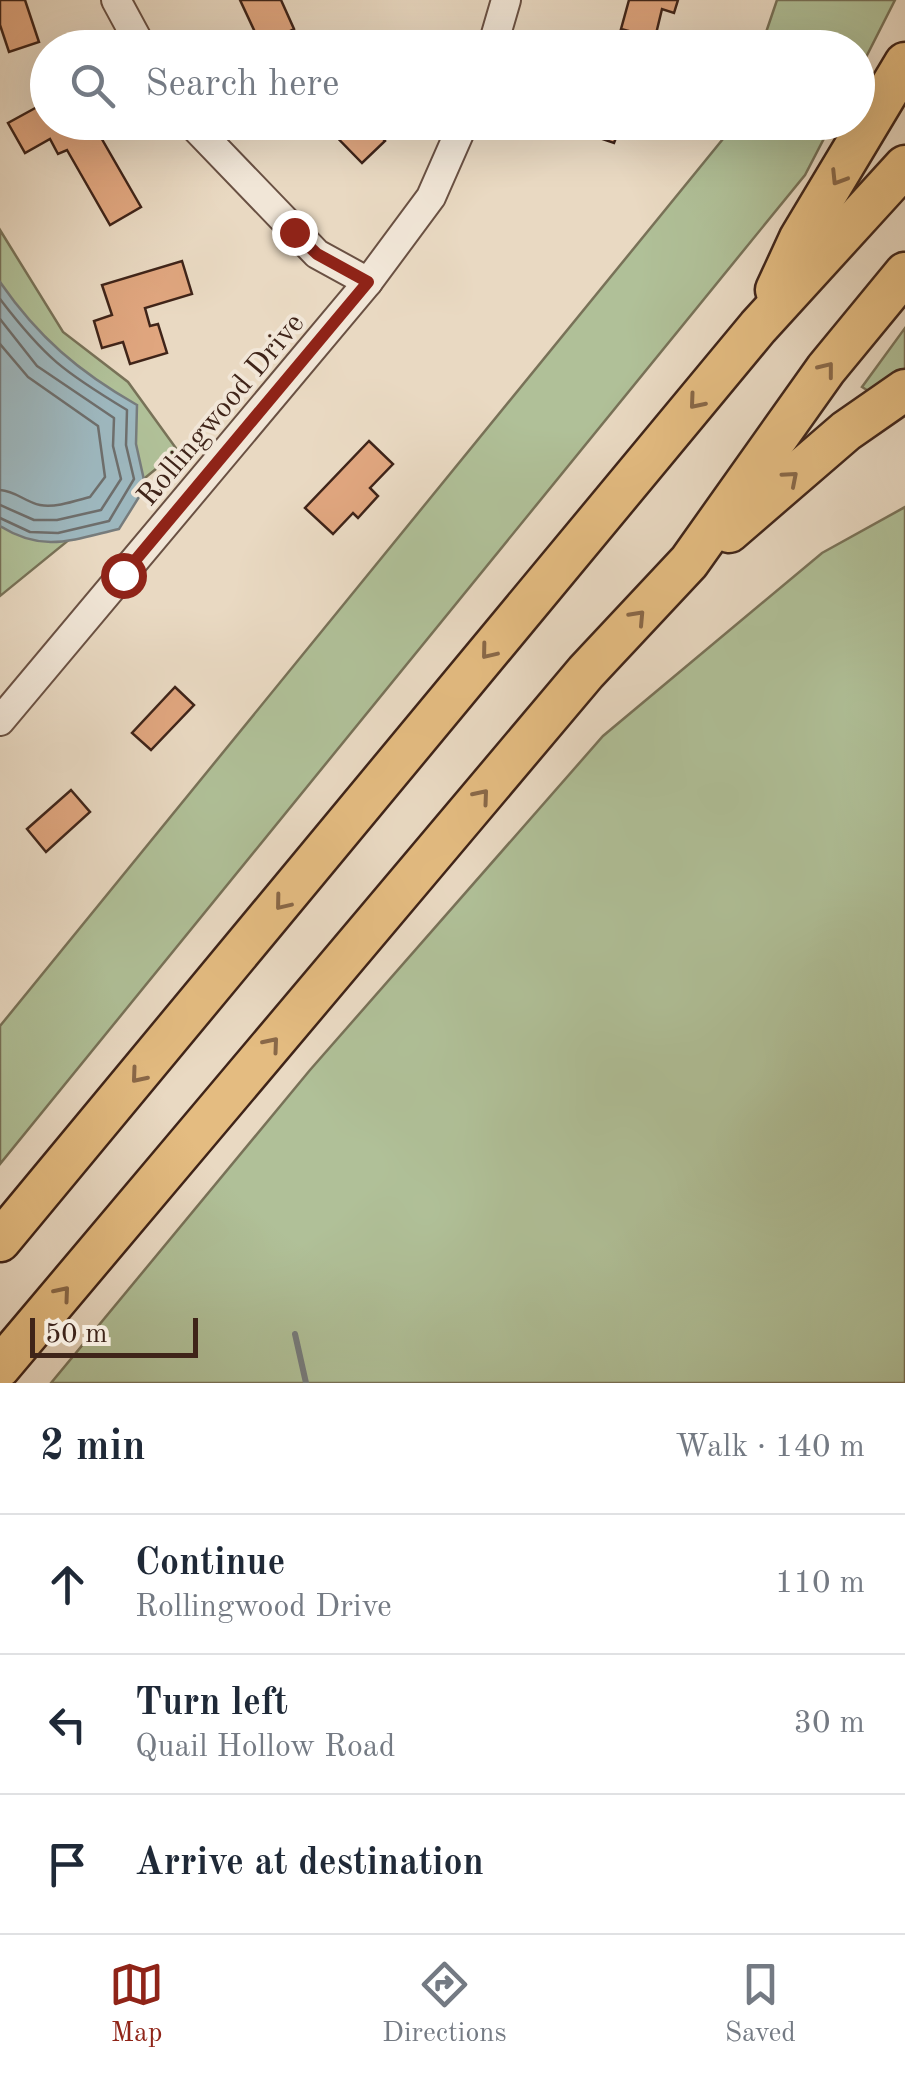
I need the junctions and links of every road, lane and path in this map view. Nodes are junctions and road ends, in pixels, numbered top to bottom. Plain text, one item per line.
1 (116, 0) edge
2 (506, 0) edge
3 (132, 30) edge
4 (497, 30) edge
5 (905, 63) edge
6 (875, 113) edge
7 (207, 140) edge
8 (456, 140) edge
9 (859, 140) edge
10 (905, 166) edge
11 (905, 273) edge
12 (368, 282) junction
13 (758, 326) junction
14 (905, 390) edge
15 (689, 562) junction
16 (0, 721) edge
17 (0, 1240) edge
18 (0, 1367) edge

1 - 3 street
2 - 4 street
5 -> 6 highway
7 - 12 street
8 - 12 street, Rollingwood Drive
9 -> 13 highway
10 - 13 highway
15 -> 11 highway
12 - 16 street, Rollingwood Drive
13 -> 17 highway
15 -> 14 highway
18 -> 15 highway

